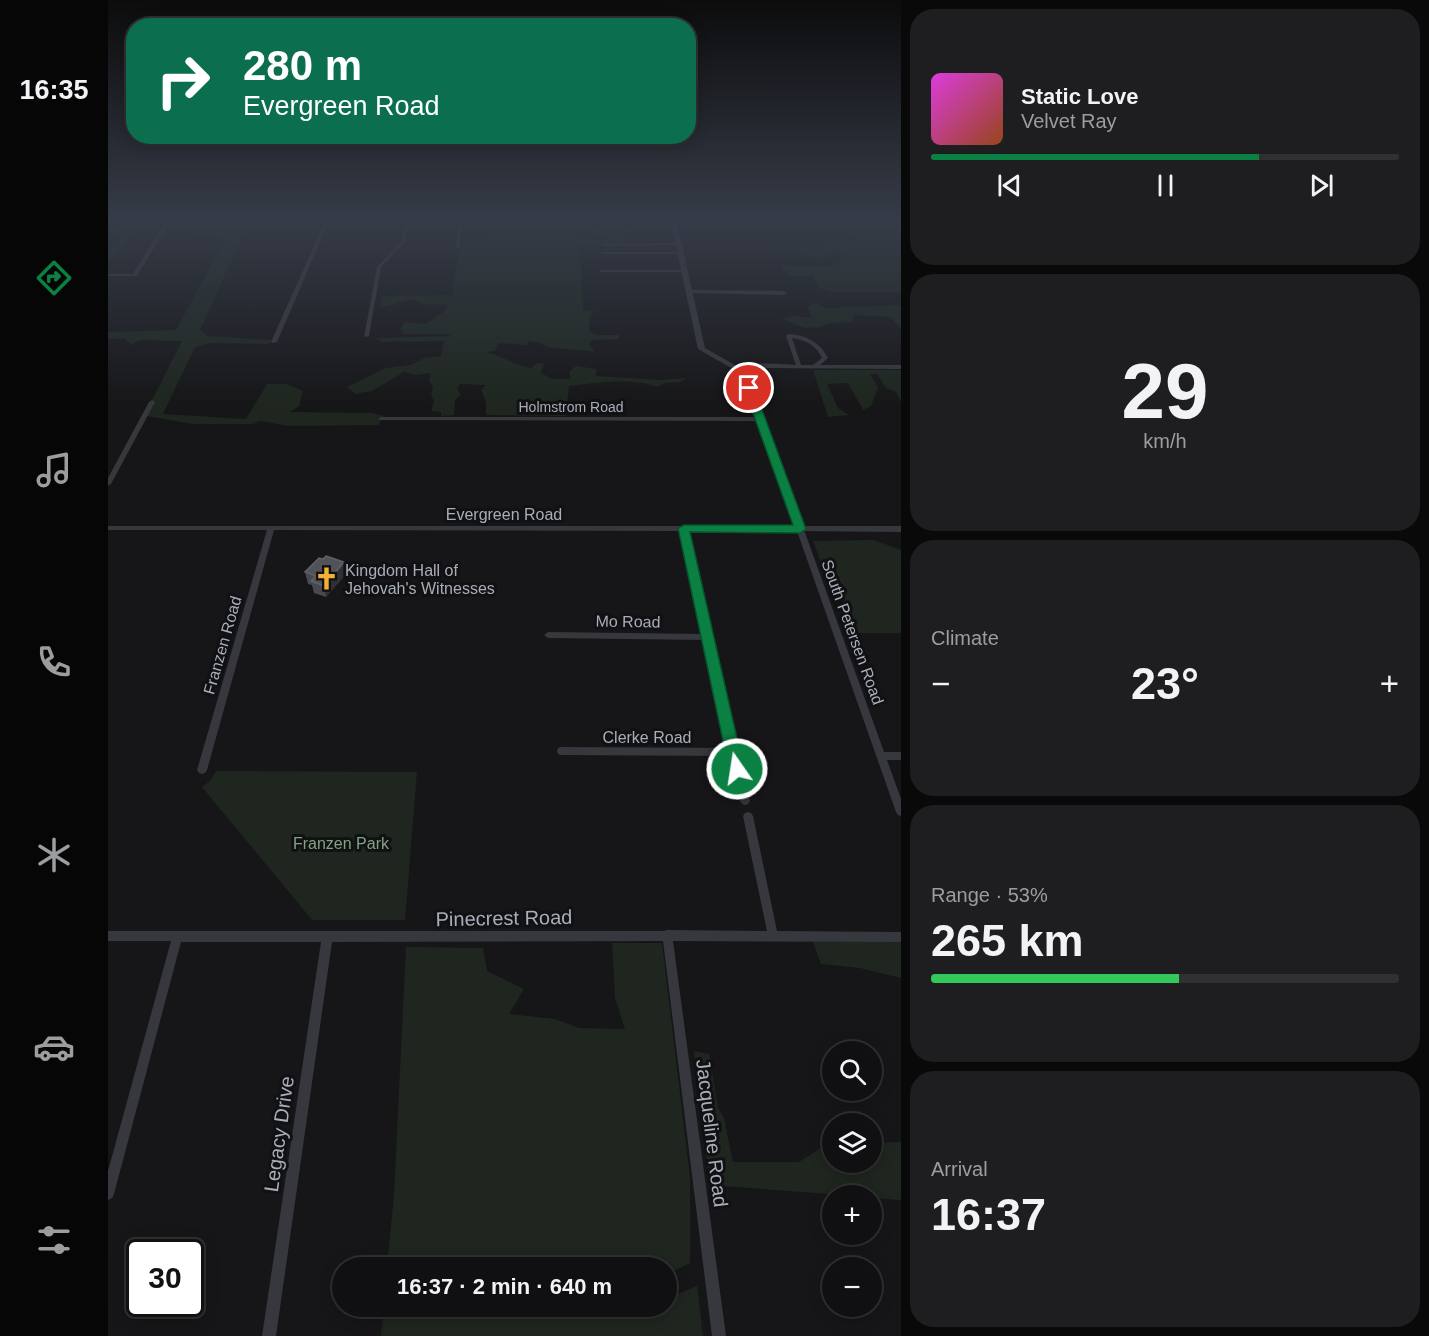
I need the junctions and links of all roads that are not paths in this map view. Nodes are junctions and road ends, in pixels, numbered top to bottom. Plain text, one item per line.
1 (301, 281) edge
2 (376, 281) edge
3 (687, 281) edge
4 (689, 292) junction
5 (784, 293) dead end
6 (366, 336) dead end
7 (274, 342) dead end
8 (799, 366) junction
9 (815, 366) junction
10 (901, 367) edge
11 (736, 368) junction
12 (152, 402) dead end
13 (381, 419) dead end
14 (760, 419) junction
15 (108, 484) edge
16 (108, 528) edge
17 (684, 528) junction
18 (271, 529) junction
19 (800, 529) junction
20 (901, 529) edge
21 (548, 635) dead end
22 (707, 637) junction
23 (561, 752) dead end
24 (733, 752) junction
25 (881, 756) junction
26 (901, 756) edge
27 (202, 770) dead end
28 (745, 801) dead end
29 (901, 812) edge
30 (748, 816) dead end
31 (667, 935) junction
32 (773, 935) junction
33 (108, 936) edge
34 (177, 937) junction
35 (901, 937) edge
36 (327, 938) junction
37 (108, 1194) edge
38 (269, 1336) edge
39 (719, 1336) edge

1 - 7 street
2 - 6 street
3 - 4 street
4 - 5 street
4 - 11 street
8 - 9 street
8 - 9 street
8 - 11 street
9 - 10 street
11 - 14 street
12 - 15 street
13 - 14 street, Holmstrom Road
14 - 19 street
16 - 18 street, Evergreen Road
17 - 18 street, Evergreen Road
17 - 19 street, Evergreen Road
17 - 22 street
18 - 27 street, Franzen Road
19 - 20 street, Evergreen Road
19 - 25 street, South Petersen Road
21 - 22 street, Mo Road
22 - 24 street
23 - 24 street, Clerke Road
24 - 28 street
25 - 26 street
25 - 29 street, South Petersen Road
30 - 32 street
31 - 32 street, Pinecrest Road
31 - 36 street, Pinecrest Road
31 - 39 street, Jacqueline Road
32 - 35 street, Pinecrest Road
33 - 34 street, Pinecrest Road
34 - 36 street, Pinecrest Road
34 - 37 street
36 - 38 street, Legacy Drive

